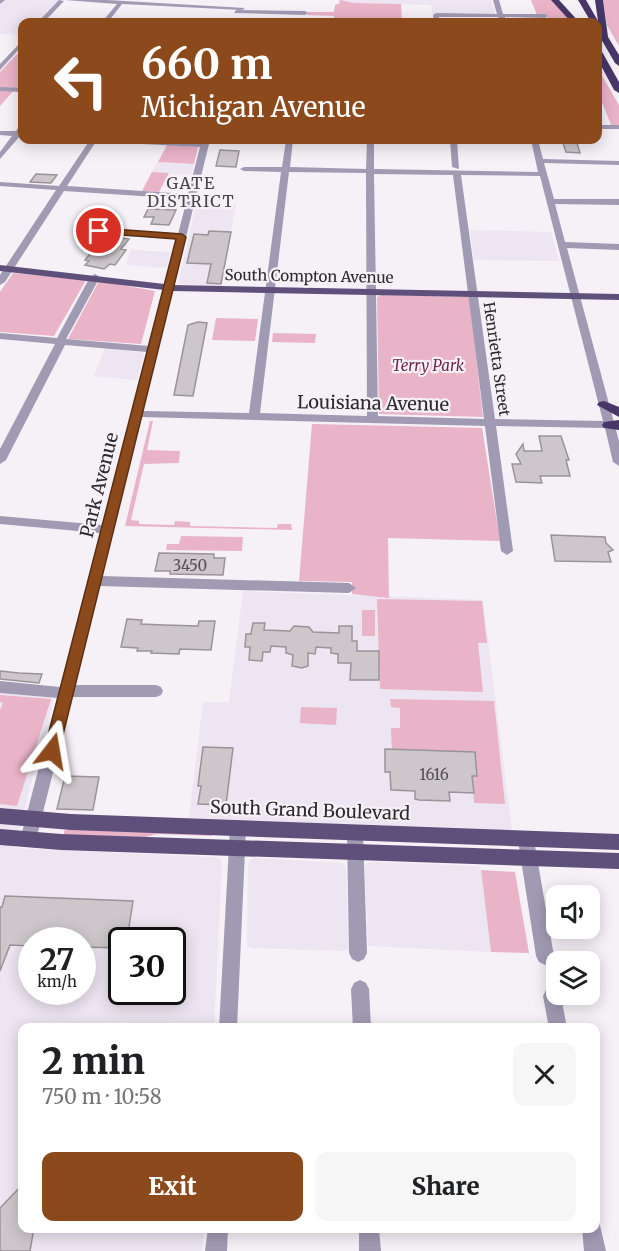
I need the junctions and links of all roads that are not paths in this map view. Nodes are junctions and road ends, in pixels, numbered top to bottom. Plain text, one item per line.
1 (239, 0) edge
2 (244, 0) edge
3 (496, 0) edge
4 (555, 0) edge
5 (582, 0) edge
6 (599, 0) edge
7 (64, 1) edge
8 (570, 1) edge
9 (120, 2) edge
10 (181, 3) edge
11 (306, 5) dead end
12 (239, 10) junction
13 (545, 16) dead end
14 (45, 18) edge
15 (108, 18) edge
16 (236, 18) edge
17 (239, 18) edge
18 (297, 18) edge
19 (304, 18) edge
20 (502, 18) edge
21 (516, 18) edge
22 (571, 18) edge
23 (580, 18) edge
24 (592, 18) edge
25 (602, 34) edge
26 (604, 37) junction
27 (0, 51) edge
28 (18, 52) edge
29 (18, 53) edge
30 (602, 59) edge
31 (619, 63) edge
32 (0, 68) edge
33 (0, 89) edge
34 (18, 90) edge
35 (619, 90) edge
36 (602, 127) edge
37 (619, 128) edge
38 (18, 132) edge
39 (0, 133) edge
40 (18, 136) edge
41 (90, 144) edge
42 (205, 144) edge
43 (288, 144) edge
44 (370, 144) edge
45 (454, 144) edge
46 (535, 144) edge
47 (0, 157) edge
48 (540, 161) junction
49 (619, 163) edge
50 (244, 169) dead end
51 (285, 170) junction
52 (457, 170) junction
53 (370, 171) junction
54 (543, 174) junction
55 (0, 184) edge
56 (60, 188) junction
57 (192, 197) junction
58 (550, 201) junction
59 (619, 202) edge
60 (82, 230) dead end
61 (182, 237) junction
62 (561, 245) junction
63 (619, 247) edge
64 (4, 268) edge
65 (95, 277) junction
66 (0, 282) edge
67 (169, 288) junction
68 (270, 290) junction
69 (372, 292) junction
70 (473, 294) junction
71 (575, 296) junction
72 (619, 297) edge
73 (0, 336) edge
74 (61, 342) junction
75 (153, 349) junction
76 (604, 405) junction
77 (619, 413) edge
78 (137, 414) junction
79 (254, 417) junction
80 (373, 419) junction
81 (491, 422) junction
82 (614, 425) edge
83 (0, 460) edge
84 (619, 462) edge
85 (0, 520) edge
86 (108, 530) junction
87 (507, 551) dead end
88 (95, 581) junction
89 (349, 588) dead end
90 (0, 687) edge
91 (156, 691) dead end
92 (67, 692) junction
93 (0, 816) edge
94 (34, 820) junction
95 (238, 828) junction
96 (355, 833) junction
97 (0, 837) edge
98 (28, 840) junction
99 (619, 842) edge
100 (237, 849) junction
101 (527, 849) junction
102 (355, 853) junction
103 (619, 861) edge
104 (358, 953) dead end
105 (545, 956) dead end
106 (360, 989) dead end
107 (554, 1005) edge
108 (228, 1023) edge
109 (362, 1023) edge
110 (557, 1023) edge
111 (218, 1233) edge
112 (369, 1233) edge
113 (593, 1233) edge
114 (216, 1251) edge
115 (370, 1251) edge
116 (595, 1251) edge

1 - 12 street
2 - 12 street
3 - 20 street
4 - 22 highway
5 - 24 highway
6 - 26 highway
7 - 9 street
7 - 14 street
8 - 23 highway
9 - 10 street
9 - 15 street
10 - 12 street
11 - 19 street
12 - 16 street
12 - 17 street
12 - 18 street
13 - 21 street
25 - 26 highway
26 - 31 highway
27 - 28 street
29 - 32 street
30 - 35 highway
33 - 34 street
36 - 37 street
38 - 39 street
40 - 47 street
41 - 56 street
42 - 57 street, Park Avenue
43 - 51 street
44 - 53 street
45 - 52 street, Henrietta Street
46 - 48 street
48 - 49 street
48 - 54 street
50 - 51 street
51 - 53 street
51 - 68 street
52 - 53 street
52 - 54 street
52 - 70 street, Henrietta Street
53 - 69 street
54 - 58 street
55 - 56 street
56 - 57 street
56 - 64 street
57 - 61 street, Park Avenue
58 - 59 street
58 - 62 street
60 - 61 street
61 - 67 street, Park Avenue
62 - 63 street
62 - 71 street
64 - 65 main road, South Compton Avenue
64 - 66 street
65 - 67 main road, South Compton Avenue
65 - 74 street
67 - 68 main road, South Compton Avenue
67 - 75 street, Park Avenue
68 - 69 main road, South Compton Avenue
68 - 79 street
69 - 70 main road, South Compton Avenue
69 - 80 street
70 - 71 main road, South Compton Avenue
70 - 81 street, Henrietta Street
71 - 72 main road, South Compton Avenue
71 - 76 street
73 - 74 street
74 - 75 street
74 - 83 street
75 - 78 street, Park Avenue
76 - 77 highway
76 - 82 street
78 - 79 street, Louisiana Avenue
78 - 86 street, Park Avenue
79 - 80 street, Louisiana Avenue
80 - 81 street, Louisiana Avenue
81 - 82 street, Louisiana Avenue
81 - 87 street, Henrietta Street
82 - 84 street
85 - 86 street
86 - 88 street, Park Avenue
88 - 89 street
88 - 92 street, Park Avenue
90 - 92 street
91 - 92 street
92 - 94 street, Park Avenue
93 - 94 main road, South Grand Boulevard
94 - 95 main road, South Grand Boulevard
94 - 98 street, Park Avenue
95 - 96 main road, South Grand Boulevard
95 - 100 street
96 - 101 main road, South Grand Boulevard
96 - 102 street
97 - 98 main road, South Grand Boulevard
98 - 100 main road, South Grand Boulevard
99 - 101 main road, South Grand Boulevard
100 - 102 main road, South Grand Boulevard
100 - 108 street
101 - 102 main road, South Grand Boulevard
101 - 103 main road, South Grand Boulevard
101 - 105 street
102 - 104 street
106 - 109 street
107 - 110 street
111 - 114 street
112 - 115 street
113 - 116 street

